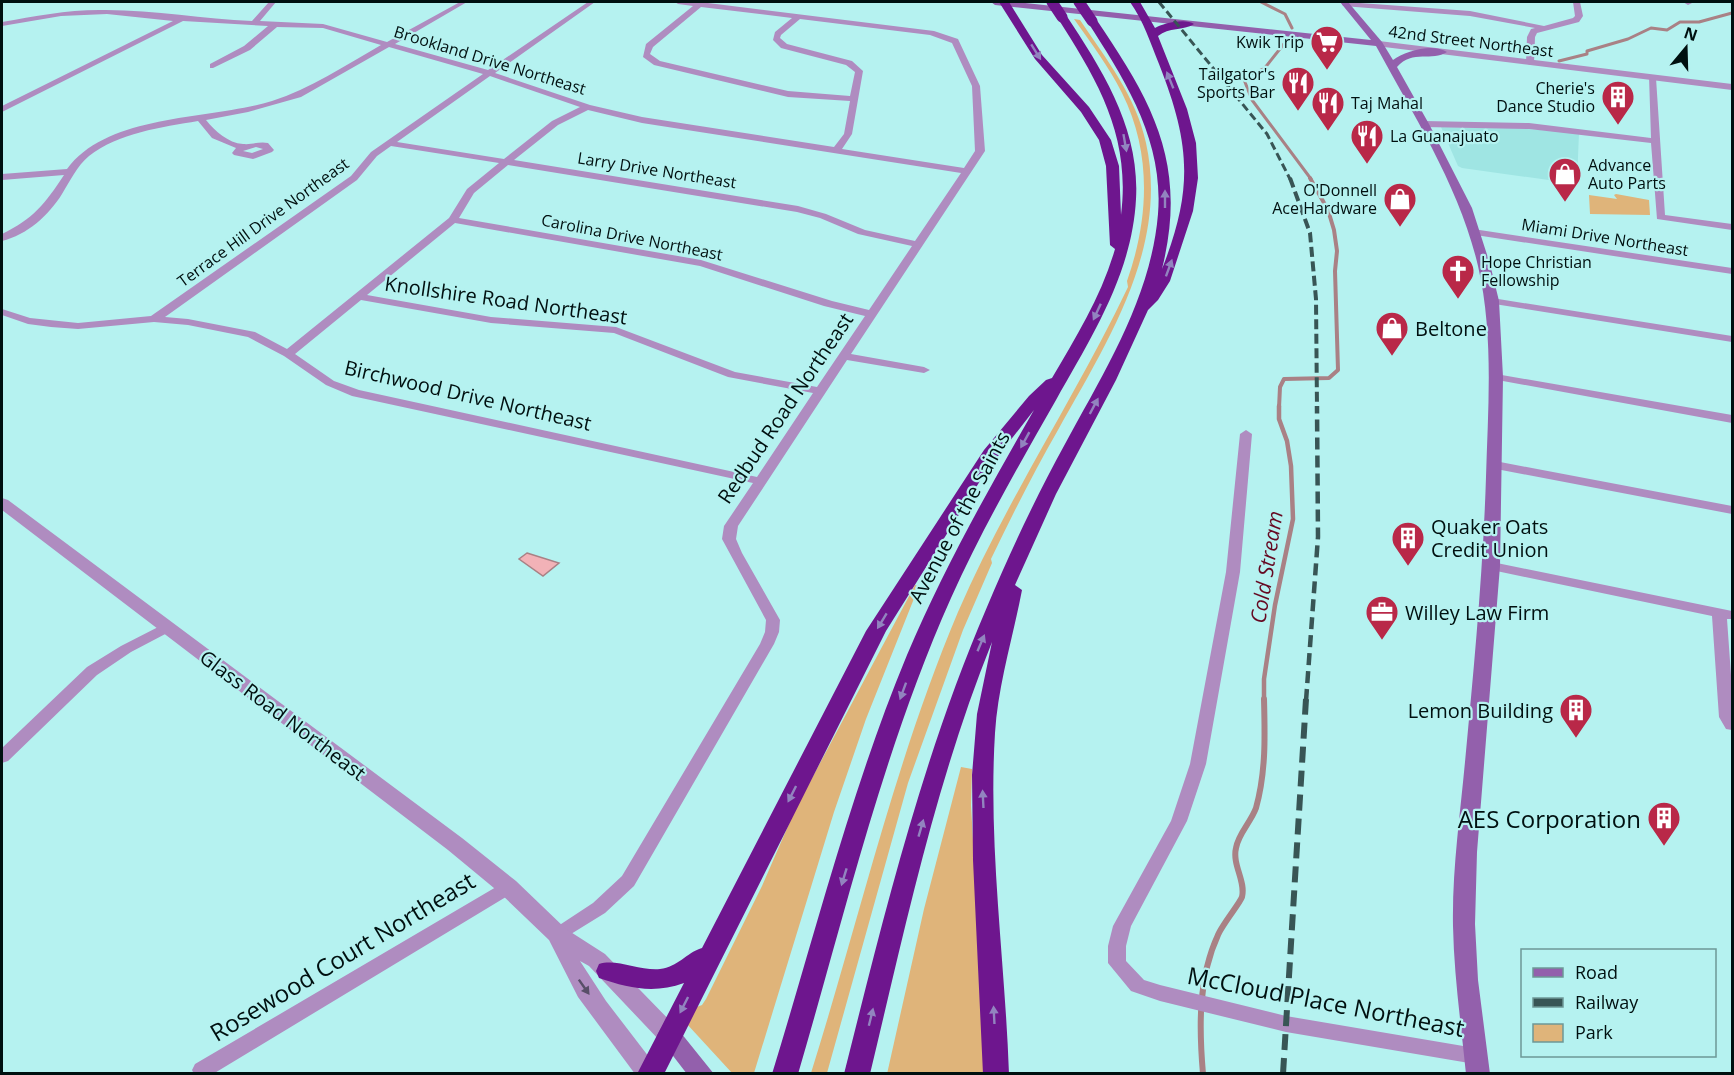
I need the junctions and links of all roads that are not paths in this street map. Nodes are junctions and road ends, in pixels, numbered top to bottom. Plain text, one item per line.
1 (272, 2) edge
2 (464, 2) edge
3 (592, 2) edge
4 (678, 2) edge
5 (1002, 2) edge
6 (1036, 2) edge
7 (1052, 2) edge
8 (1079, 2) edge
9 (1135, 2) edge
10 (1460, 2) edge
11 (1577, 2) edge
12 (1345, 3) edge
13 (700, 4) junction
14 (1459, 14) junction
15 (799, 16) junction
16 (1145, 17) junction
17 (182, 20) junction
18 (255, 23) junction
19 (2, 24) edge
20 (275, 24) junction
21 (1189, 24) junction
22 (1205, 24) junction
23 (1542, 28) junction
24 (1152, 36) junction
25 (389, 44) junction
26 (1379, 44) junction
27 (1442, 52) junction
28 (1530, 63) junction
29 (213, 66) dead end
30 (1392, 68) junction
31 (488, 73) junction
32 (1652, 78) junction
33 (1732, 87) edge
34 (855, 99) junction
35 (586, 107) junction
36 (2, 109) edge
37 (200, 118) junction
38 (1424, 124) junction
39 (1655, 141) junction
40 (389, 143) junction
41 (242, 147) dead end
42 (836, 151) junction
43 (507, 161) junction
44 (967, 171) junction
45 (69, 172) junction
46 (2, 177) edge
47 (453, 220) junction
48 (1732, 228) edge
49 (1473, 232) junction
50 (2, 238) edge
51 (917, 244) junction
52 (1119, 258) junction
53 (1732, 271) edge
54 (359, 297) junction
55 (1492, 301) junction
56 (2, 312) edge
57 (871, 314) junction
58 (1137, 316) junction
59 (154, 319) junction
60 (1732, 339) edge
61 (288, 354) junction
62 (843, 356) junction
63 (924, 370) dead end
64 (1064, 371) junction
65 (1496, 377) junction
66 (820, 391) junction
67 (1732, 419) edge
68 (1246, 434) dead end
69 (1495, 465) junction
70 (759, 481) junction
71 (2, 503) edge
72 (1732, 510) edge
73 (1021, 553) junction
74 (1492, 566) junction
75 (1726, 613) edge
76 (166, 628) junction
77 (1732, 725) edge
78 (2, 757) edge
79 (508, 887) junction
80 (558, 935) junction
81 (713, 949) junction
82 (608, 971) junction
83 (669, 1035) junction
84 (1477, 1065) edge
85 (695, 1066) edge
86 (202, 1070) dead end
87 (650, 1074) edge
88 (785, 1074) edge
89 (857, 1074) edge
90 (996, 1074) edge

1 - 18 street
2 - 25 street
3 - 31 street, Terrace Hill Drive Northeast
4 - 13 street
5 - 16 main road, 42nd Street Northeast
5 -> 52 highway
6 - 16 main road, 42nd Street Northeast
7 -> 52 highway, Avenue of the Saints, bridge
58 -> 8 highway, bridge
9 - 16 highway
10 - 14 street
11 - 23 street
12 - 14 street
12 - 26 main road
13 - 15 street
13 - 34 street
14 - 23 street
15 - 34 street
15 - 44 street, Redbud Road Northeast
16 - 21 main road, 42nd Street Northeast
16 - 22 main road, 42nd Street Northeast
16 - 24 highway
17 - 18 street, Brookland Drive Northeast
17 - 19 street, Brookland Drive Northeast
17 - 36 street
18 - 20 street, Brookland Drive Northeast
20 - 25 street, Brookland Drive Northeast
20 - 29 street
21 - 22 main road, 42nd Street Northeast
21 - 24 highway
22 - 26 main road, 42nd Street Northeast
23 - 28 street
58 -> 24 highway
25 - 31 street, Brookland Drive Northeast
25 - 37 street
26 - 27 street, 42nd Street Northeast
26 - 30 main road
27 - 28 street, 42nd Street Northeast
27 - 30 main road
28 - 32 street, 42nd Street Northeast
30 - 38 main road
31 - 35 street, Brookland Drive Northeast
31 - 40 street, Terrace Hill Drive Northeast
32 - 33 street, 42nd Street Northeast
32 - 39 street
34 - 42 street
35 - 42 street, Brookland Drive Northeast
35 - 43 street
37 - 41 street
37 - 45 street
38 - 39 street
38 - 49 main road
39 - 48 street
40 - 43 street, Larry Drive Northeast
40 - 59 street, Terrace Hill Drive Northeast
42 - 44 street, Brookland Drive Northeast
43 - 47 street
43 - 51 street, Larry Drive Northeast
44 - 51 street, Redbud Road Northeast
45 - 46 street
45 - 50 street
47 - 54 street
47 - 57 street, Carolina Drive Northeast
49 - 53 street, Miami Drive Northeast
49 - 55 main road
51 - 57 street, Redbud Road Northeast
52 -> 64 highway, Avenue of the Saints
54 - 61 street
54 - 66 street, Knollshire Road Northeast
55 - 60 street
55 - 65 main road
56 - 59 street, Birchwood Drive Northeast
57 - 62 street, Redbud Road Northeast
73 -> 58 highway
59 - 61 street, Birchwood Drive Northeast
61 - 70 street, Birchwood Drive Northeast
62 - 63 street
62 - 66 street, Redbud Road Northeast
64 -> 81 highway
64 -> 88 highway, Avenue of the Saints
65 - 67 street
65 - 69 main road
66 - 70 street, Redbud Road Northeast
68 - 84 street, McCloud Place Northeast
69 - 72 street
69 - 74 main road
70 - 80 street, Redbud Road Northeast
71 - 76 street, Glass Road Northeast
89 -> 73 highway
90 -> 73 highway
74 - 75 street
74 - 84 main road
75 - 77 street
76 - 78 street
76 - 79 street, Glass Road Northeast
79 - 80 street, Glass Road Northeast
79 - 86 street, Rosewood Court Northeast
80 - 82 street
80 -> 87 street
81 - 82 highway
81 -> 83 highway
82 - 83 street
83 - 85 main road
83 - 87 highway

